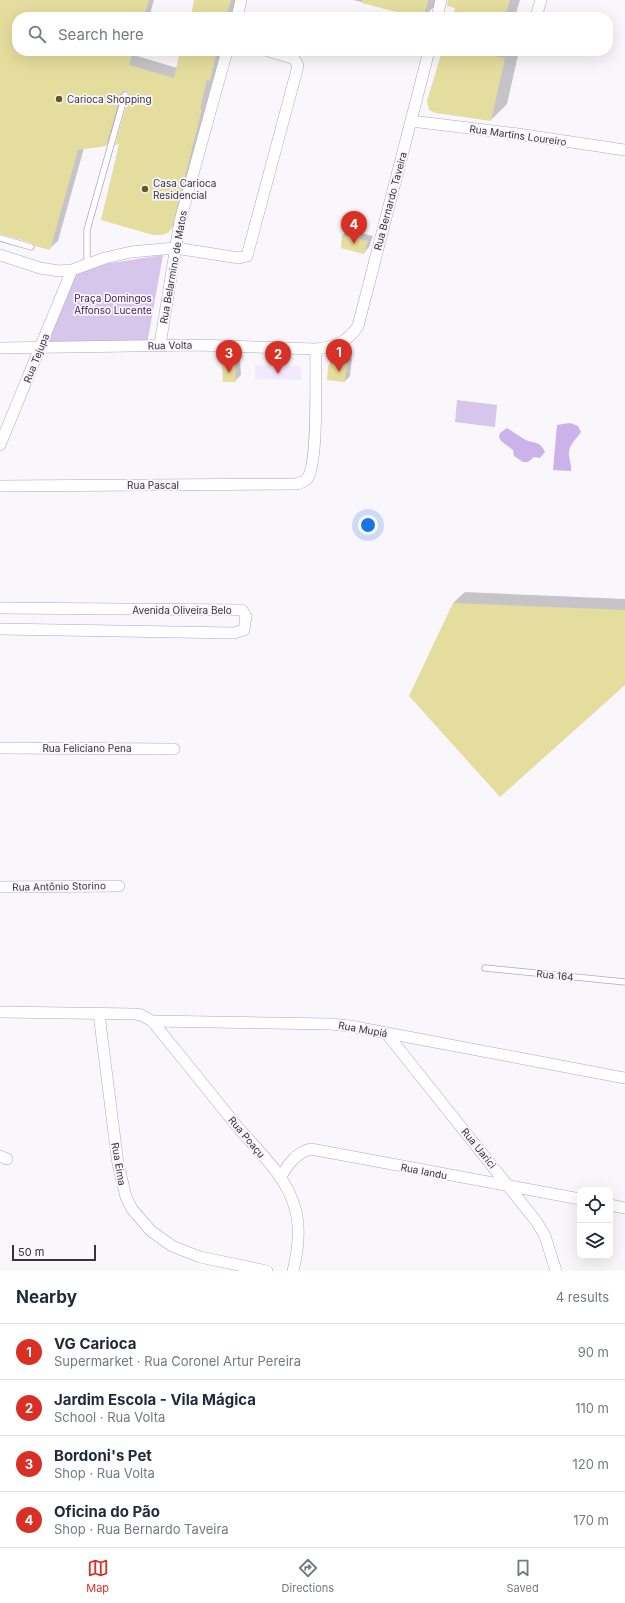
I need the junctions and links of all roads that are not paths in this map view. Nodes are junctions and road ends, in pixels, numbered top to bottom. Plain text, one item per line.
1 (241, 0) edge
2 (441, 0) edge
3 (540, 0) edge
4 (238, 12) edge
5 (438, 12) edge
6 (537, 12) edge
7 (226, 56) edge
8 (285, 56) edge
9 (428, 56) edge
10 (125, 95) dead end
11 (411, 121) junction
12 (625, 150) edge
13 (0, 238) edge
14 (31, 247) dead end
15 (175, 248) junction
16 (0, 255) edge
17 (87, 264) junction
18 (72, 270) junction
19 (339, 344) joint
20 (160, 345) junction
21 (0, 348) edge
22 (39, 348) junction
23 (316, 349) junction
24 (0, 445) edge
25 (0, 486) edge
26 (0, 608) edge
27 (0, 629) edge
28 (0, 748) edge
29 (174, 749) dead end
30 (119, 886) dead end
31 (0, 887) edge
32 (485, 968) dead end
33 (625, 982) edge
34 (0, 1012) edge
35 (99, 1014) junction
36 (152, 1021) junction
37 (387, 1034) junction
38 (625, 1078) edge
39 (280, 1178) junction
40 (509, 1186) junction
41 (577, 1198) edge
42 (613, 1206) edge
43 (625, 1208) edge
44 (267, 1271) edge
45 (293, 1271) edge
46 (556, 1271) edge

1 - 4 street
2 - 5 street
3 - 6 street
7 - 15 street, Rua Belarmino de Matos
8 - 15 street
9 - 11 street, Rua Bernardo Taveira
10 - 17 lane
11 - 12 street, Rua Martins Loureiro
11 - 19 street, Rua Bernardo Taveira
13 - 14 lane
15 - 17 street
15 - 20 street, Rua Belarmino de Matos
16 - 18 street
17 - 18 street
18 - 22 street, Rua Tejupa
19 - 23 street, Rua Volta
20 - 22 street, Rua Volta
20 - 23 street, Rua Volta
21 - 22 street, Rua Volta
22 - 24 street, Rua Tejupa
23 - 25 street, Rua Pascal
26 - 27 street, Avenida Oliveira Belo
28 - 29 street, Rua Feliciano Pena
30 - 31 street, Rua Antônio Storino
32 - 33 lane, Rua 164
34 - 35 street, Rua Mupiá
35 - 36 street, Rua Mupiá
35 - 44 street, Rua Eima
36 - 37 street, Rua Mupiá
36 - 39 street, Rua Poaçu
37 - 38 street, Rua Mupiá
37 - 40 street, Rua Uarici
39 - 40 street, Rua Iandu
39 - 45 street, Rua Poaçu
40 - 41 street, Rua Iandu
40 - 46 street, Rua Uarici
42 - 43 street

